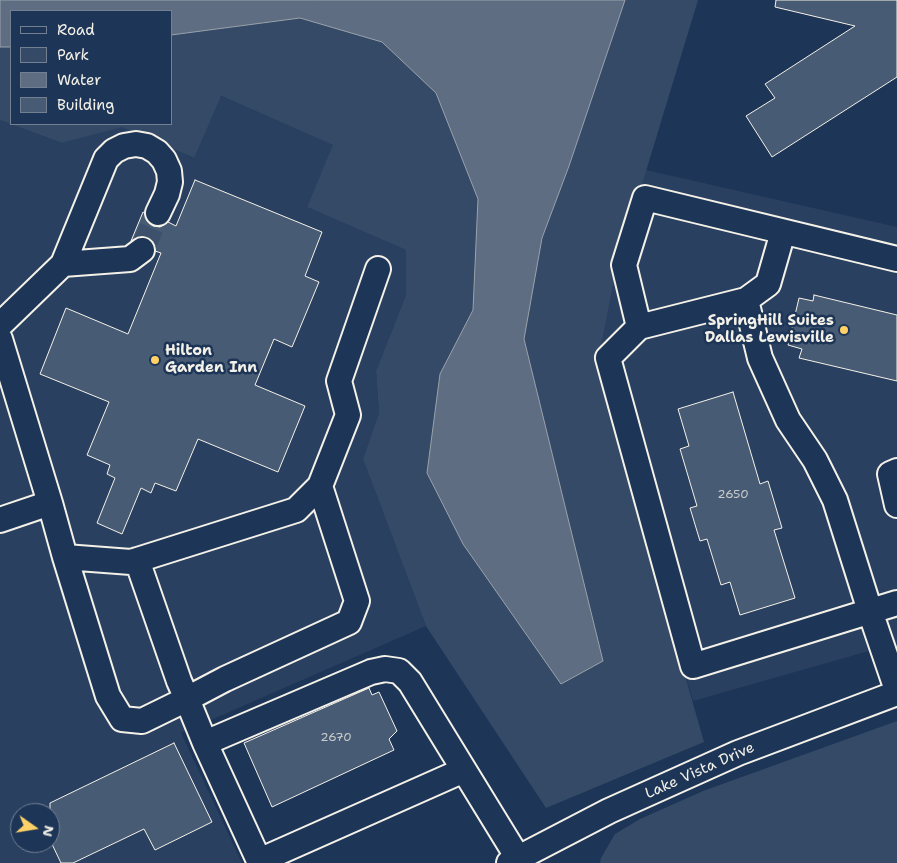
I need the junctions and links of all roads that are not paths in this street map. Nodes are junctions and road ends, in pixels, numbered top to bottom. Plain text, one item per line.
1 (158, 212) tunnel mouth
2 (783, 232) junction
3 (142, 250) tunnel mouth
4 (897, 259) edge
5 (63, 264) junction
6 (378, 269) dead end
7 (746, 300) junction
8 (0, 325) edge
9 (639, 327) junction
10 (0, 339) edge
11 (897, 472) edge
12 (320, 486) junction
13 (50, 503) junction
14 (897, 505) edge
15 (0, 520) edge
16 (65, 556) junction
17 (137, 560) junction
18 (897, 603) edge
19 (870, 611) junction
20 (897, 692) edge
21 (188, 700) junction
22 (205, 743) junction
23 (464, 770) junction
24 (514, 861) edge
25 (259, 862) edge

1 - 5 street
2 - 4 street
2 - 7 street
2 - 9 street
3 - 5 street
5 - 8 street
6 - 12 street
7 - 9 street
7 - 19 street
9 - 19 street
10 - 13 street
11 - 14 street
12 - 17 street
12 - 21 street
13 - 15 street
13 - 16 street
16 - 17 street
16 - 21 street
17 - 21 street
18 - 19 street
19 - 20 street
20 - 24 street, Lake Vista Drive
21 - 22 street
22 - 23 street
22 - 25 street
23 - 24 street
23 - 25 street

